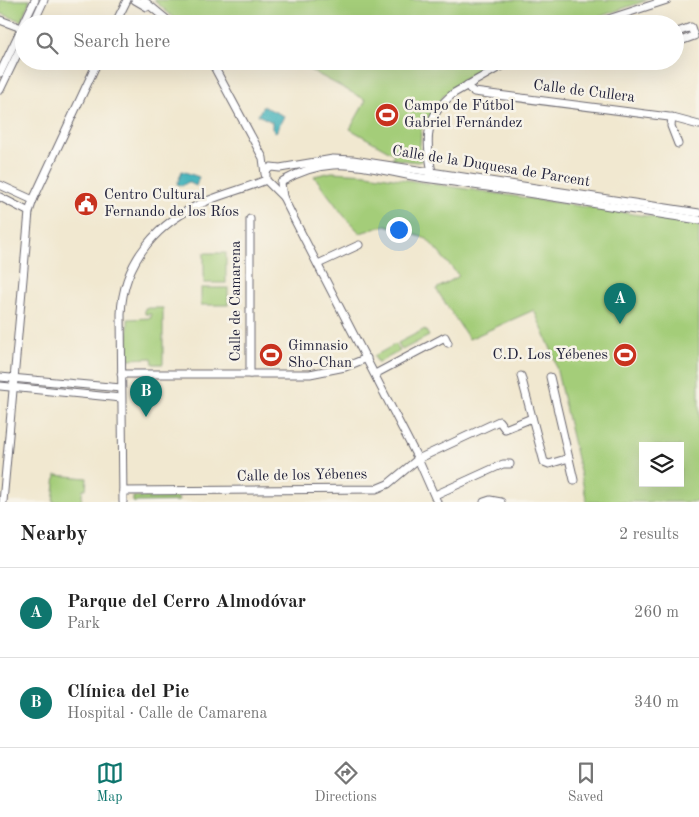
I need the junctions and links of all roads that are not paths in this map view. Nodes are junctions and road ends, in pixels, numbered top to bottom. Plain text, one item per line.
1 (35, 0) edge
2 (44, 0) edge
3 (127, 0) edge
4 (135, 0) edge
5 (143, 0) edge
6 (667, 0) edge
7 (28, 15) edge
8 (36, 15) edge
9 (120, 15) edge
10 (161, 15) joint
11 (621, 15) edge
12 (0, 20) edge
13 (15, 26) edge
14 (684, 30) edge
15 (684, 40) edge
16 (15, 43) edge
17 (15, 59) edge
18 (94, 70) edge
19 (216, 70) edge
20 (494, 70) edge
21 (0, 73) edge
22 (468, 85) junction
23 (0, 90) edge
24 (672, 117) junction
25 (699, 125) edge
26 (678, 144) dead end
27 (263, 158) junction
28 (278, 167) junction
29 (432, 172) junction
30 (409, 176) junction
31 (267, 180) junction
32 (282, 182) junction
33 (0, 185) edge
34 (0, 197) edge
35 (283, 197) junction
36 (33, 200) junction
37 (29, 212) junction
38 (699, 213) edge
39 (250, 220) dead end
40 (699, 220) edge
41 (359, 245) dead end
42 (318, 264) junction
43 (448, 343) dead end
44 (367, 358) junction
45 (121, 374) junction
46 (250, 374) junction
47 (376, 374) junction
48 (521, 376) dead end
49 (0, 377) edge
50 (550, 377) dead end
51 (13, 378) junction
52 (0, 386) edge
53 (13, 387) junction
54 (121, 388) junction
55 (121, 398) junction
56 (532, 418) junction
57 (569, 458) junction
58 (418, 459) junction
59 (510, 464) dead end
60 (574, 480) dead end
61 (123, 491) junction
62 (436, 499) edge
63 (3, 502) edge
64 (123, 502) edge
65 (484, 502) edge
66 (501, 502) edge

1 - 7 street
2 - 8 street
3 - 9 street
4 - 10 street
5 - 10 street
6 - 11 street
12 - 13 street
14 - 15 street
16 - 21 street
17 - 23 street
18 - 36 street
19 - 27 street
20 - 22 street
22 - 24 street, Calle de Cullera
22 - 29 street
24 - 25 street, Calle de Cullera
24 - 26 street
27 - 28 street
27 - 31 street
28 - 29 street, Calle de la Duquesa de Parcent
28 - 31 street
28 - 32 street
29 - 30 street
29 - 38 street, Calle de la Duquesa de Parcent
30 - 32 street, Calle de la Duquesa de Parcent
30 - 40 street, Calle de la Duquesa de Parcent
31 - 32 street
31 - 35 street
31 - 45 street
32 - 35 street
33 - 36 street
34 - 37 street
35 - 42 street
36 - 37 street
37 - 51 street
39 - 46 street, Calle de Camarena
41 - 42 street
42 - 44 street
43 - 47 street
44 - 46 street
44 - 47 street
45 - 46 street, Calle de Camarena
45 - 54 street
47 - 58 street
48 - 56 street
49 - 51 street
50 - 57 street
51 - 53 street
51 - 54 street
52 - 53 street
53 - 55 street
53 - 63 street
54 - 55 street
55 - 61 street
56 - 57 street
56 - 58 street, Calle de los Yébenes
57 - 60 street
58 - 61 street, Calle de los Yébenes
58 - 62 street
59 - 62 street
61 - 64 street
65 - 66 street

